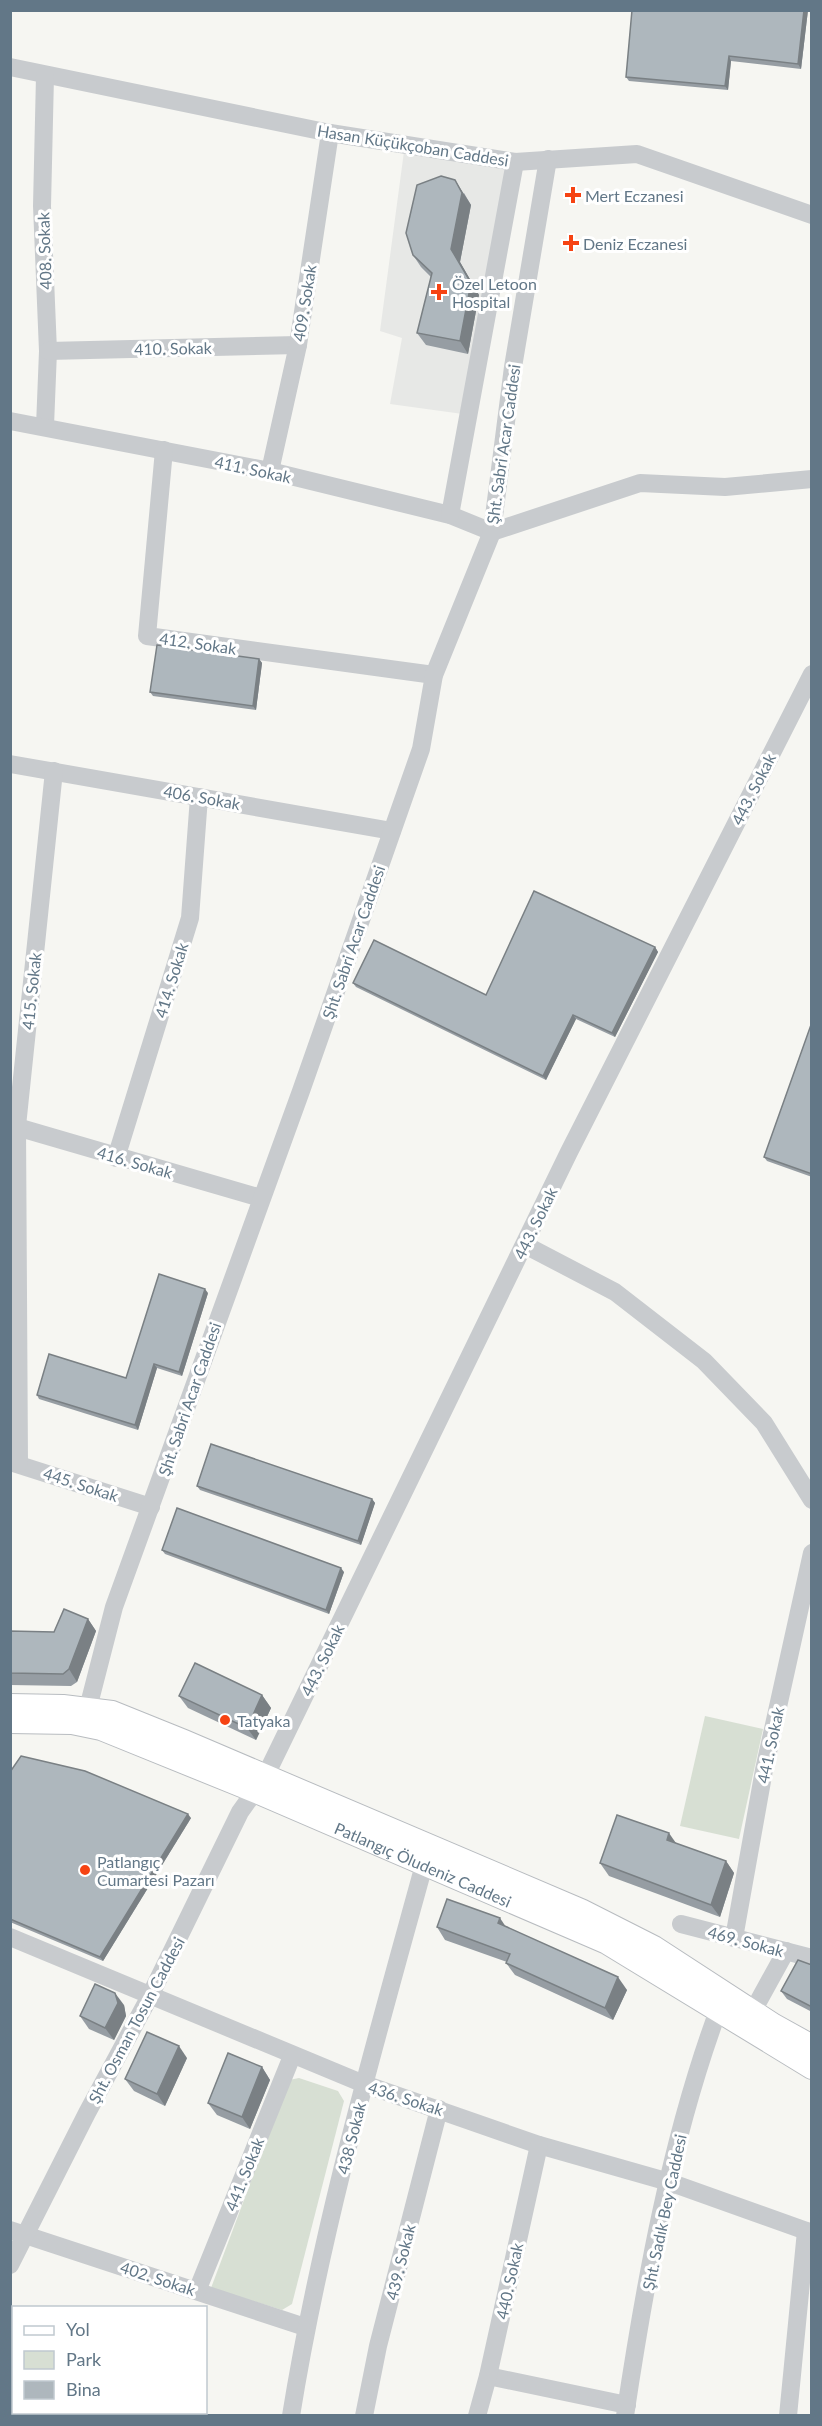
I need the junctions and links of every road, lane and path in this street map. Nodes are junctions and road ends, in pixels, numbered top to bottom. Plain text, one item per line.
1 (10, 67) edge
2 (45, 76) junction
3 (330, 133) junction
4 (548, 159) junction
5 (515, 162) junction
6 (812, 216) edge
7 (298, 345) junction
8 (48, 351) junction
9 (10, 421) edge
10 (45, 426) junction
11 (164, 450) junction
12 (270, 471) junction
13 (812, 479) edge
14 (450, 514) junction
15 (492, 532) junction
16 (812, 674) edge
17 (434, 675) junction
18 (10, 764) edge
19 (54, 771) junction
20 (199, 796) junction
21 (392, 831) junction
22 (14, 1126) edge
23 (116, 1158) junction
24 (261, 1197) junction
25 (525, 1245) junction
26 (15, 1463) edge
27 (812, 1500) edge
28 (151, 1507) junction
29 (812, 1553) edge
30 (10, 1705) edge
31 (88, 1708) junction
32 (10, 1722) edge
33 (260, 1784) junction
34 (424, 1864) junction
35 (681, 1924) dead end
36 (10, 1937) edge
37 (734, 1938) junction
38 (786, 1951) junction
39 (812, 1958) edge
40 (150, 1996) junction
41 (718, 2011) junction
42 (753, 2011) junction
43 (812, 2046) edge
44 (292, 2056) junction
45 (812, 2068) edge
46 (364, 2084) junction
47 (439, 2109) junction
48 (539, 2145) junction
49 (669, 2182) junction
50 (18, 2232) edge
51 (809, 2232) edge
52 (10, 2265) edge
53 (197, 2291) junction
54 (305, 2327) junction
55 (488, 2376) junction
56 (626, 2410) edge
57 (291, 2415) edge
58 (364, 2415) edge
59 (477, 2415) edge
60 (788, 2415) edge

1 - 2 street, Hasan Küçükçoban Caddesi
2 - 3 street, Hasan Küçükçoban Caddesi
2 - 8 street, 408. Sokak
3 - 5 street, Hasan Küçükçoban Caddesi
3 - 7 street, 409. Sokak
4 - 5 street, Hasan Küçükçoban Caddesi
4 - 6 street, Hasan Küçükçoban Caddesi
4 - 15 street, Şht. Sabri Acar Caddesi
5 - 14 street
7 - 8 street, 410. Sokak
7 - 12 street, 409. Sokak
8 - 10 street, 408. Sokak
9 - 10 street, 411. Sokak
10 - 11 street, 411. Sokak
11 - 12 street, 411. Sokak
11 - 17 street, 412. Sokak
12 - 14 street, 411. Sokak
13 - 15 street
14 - 15 street, 411. Sokak
15 - 17 street, Şht. Sabri Acar Caddesi
16 - 25 street, 443. Sokak
17 - 21 street, Şht. Sabri Acar Caddesi
18 - 19 street, 406. Sokak
19 - 20 street, 406. Sokak
19 - 22 street, 415. Sokak
20 - 21 street, 406. Sokak
20 - 23 street, 414. Sokak
21 - 24 street, Şht. Sabri Acar Caddesi
22 - 23 street, 416. Sokak
22 - 26 street, 415. Sokak
23 - 24 street, 416. Sokak
24 - 28 street, Şht. Sabri Acar Caddesi
25 - 27 street
25 - 33 street, 443. Sokak
26 - 28 street, 445. Sokak
28 - 31 street, Şht. Sabri Acar Caddesi
29 - 37 street, 441. Sokak
30 - 31 main road, Patlangıç Öludeniz Caddesi
31 - 33 main road, Patlangıç Öludeniz Caddesi
32 - 33 main road, Patlangıç Öludeniz Caddesi
33 - 34 main road, Patlangıç Öludeniz Caddesi
33 - 40 street, Şht. Osman Tosun Caddesi
33 - 42 main road, Patlangıç Öludeniz Caddesi
34 - 41 main road, Patlangıç Öludeniz Caddesi
34 - 46 street, 438 Sokak
35 - 37 street, 469. Sokak
36 - 40 street, 436. Sokak
37 - 38 street, 469. Sokak
38 - 39 street, 469. Sokak
38 - 42 street
40 - 44 street, 436. Sokak
40 - 50 street, Şht. Osman Tosun Caddesi
41 - 45 main road, Patlangıç Öludeniz Caddesi
41 - 49 street, Şht. Sadık Bey Caddesi
42 - 43 main road, Patlangıç Öludeniz Caddesi
44 - 46 street, 436. Sokak
44 - 53 street, 441. Sokak
46 - 47 street, 436. Sokak
46 - 54 street, 438 Sokak
47 - 48 street, 436. Sokak
47 - 58 street, 439. Sokak
48 - 49 street, 436. Sokak
48 - 55 street, 440. Sokak
49 - 51 street, 436. Sokak
49 - 56 street, Şht. Sadık Bey Caddesi
50 - 52 street, Şht. Osman Tosun Caddesi
50 - 53 street, 402. Sokak
51 - 60 street
53 - 54 street, 402. Sokak
54 - 57 street, 438 Sokak
55 - 56 street
55 - 59 street, 440. Sokak

